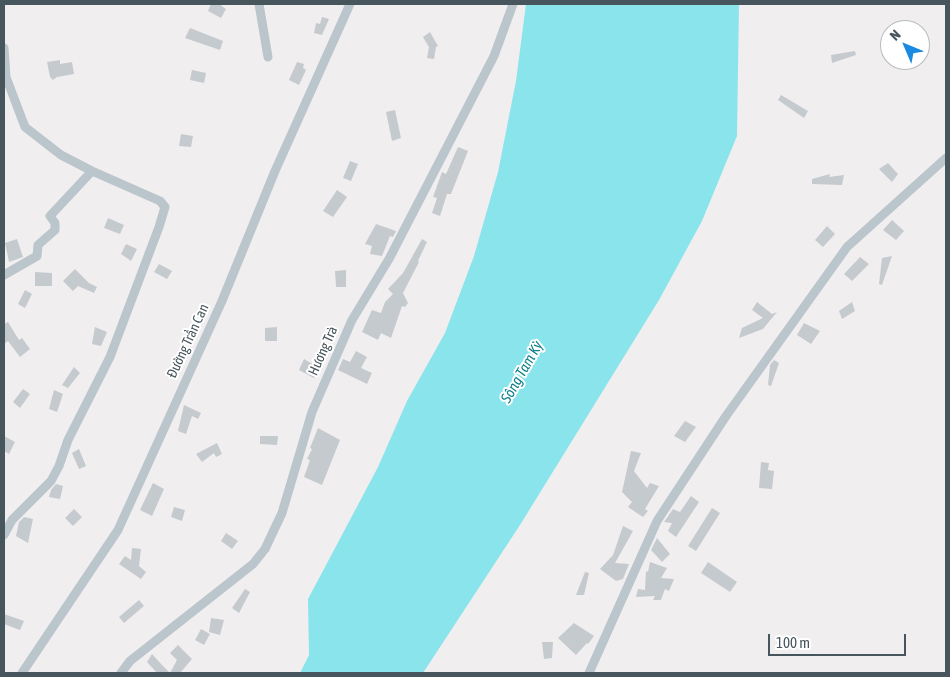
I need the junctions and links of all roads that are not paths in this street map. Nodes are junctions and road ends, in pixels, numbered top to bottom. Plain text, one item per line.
1 (259, 4) edge
2 (350, 4) edge
3 (513, 4) edge
4 (4, 48) edge
5 (268, 57) dead end
6 (946, 158) edge
7 (92, 172) junction
8 (4, 275) edge
9 (4, 535) edge
10 (22, 673) edge
11 (121, 673) edge
12 (589, 673) edge

1 - 5 street
2 - 10 street, Đường Trần Can
3 - 11 street, Hương Trà
4 - 7 street
6 - 12 street
7 - 8 street
7 - 9 street

